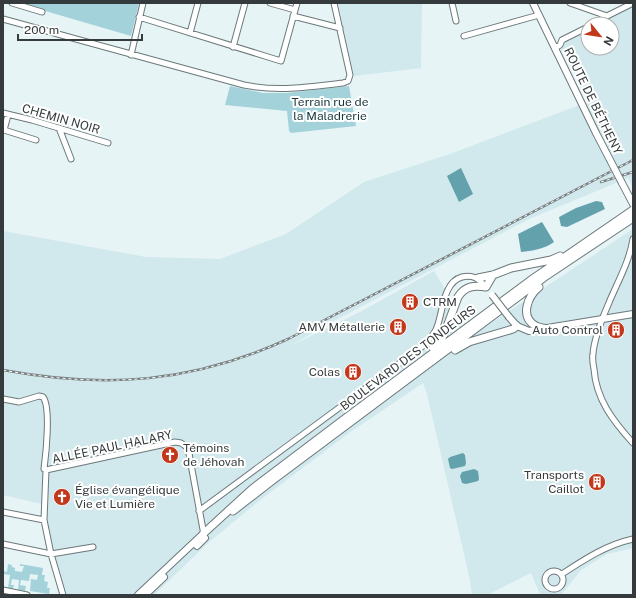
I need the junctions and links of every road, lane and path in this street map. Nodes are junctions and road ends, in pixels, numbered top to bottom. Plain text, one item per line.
1 (12, 3) edge
2 (143, 3) edge
3 (198, 3) edge
4 (245, 3) edge
5 (270, 3) edge
6 (297, 3) edge
7 (334, 3) edge
8 (452, 3) edge
9 (570, 3) edge
10 (633, 3) edge
11 (534, 4) edge
12 (42, 12) dead end
13 (294, 13) junction
14 (538, 15) junction
15 (607, 16) joint
16 (139, 17) junction
17 (3, 19) edge
18 (456, 21) dead end
19 (340, 28) junction
20 (580, 30) edge
21 (190, 33) junction
22 (464, 36) dead end
23 (233, 46) junction
24 (555, 48) junction
25 (131, 54) junction
26 (5, 114) edge
27 (59, 128) junction
28 (36, 140) dead end
29 (108, 143) dead end
30 (71, 159) dead end
31 (633, 204) edge
32 (633, 210) edge
33 (633, 218) edge
34 (604, 230) junction
35 (633, 239) edge
36 (586, 250) junction
37 (493, 275) junction
38 (478, 278) junction
39 (486, 287) junction
40 (633, 314) edge
41 (604, 319) junction
42 (517, 326) junction
43 (548, 329) junction
44 (406, 381) junction
45 (3, 399) edge
46 (343, 420) junction
47 (633, 443) edge
48 (46, 470) junction
49 (199, 511) junction
50 (3, 512) edge
51 (44, 520) junction
52 (204, 535) junction
53 (633, 539) edge
54 (3, 544) edge
55 (93, 547) dead end
56 (51, 554) junction
57 (562, 574) dead end
58 (3, 590) edge
59 (27, 595) edge
60 (63, 595) edge
61 (138, 595) edge
62 (145, 595) edge

1 - 12 street
2 - 16 street
3 - 21 street
4 - 23 street
5 - 13 street
6 - 13 street
7 - 19 street
8 - 18 street
9 - 15 street
10 - 15 street
11 - 14 main road, ROUTE DE BÉTHENY
13 - 19 street
13 - 23 street
14 - 22 street
14 - 24 main road, ROUTE DE BÉTHENY
16 - 21 street
16 - 25 street
17 - 25 street
19 - 25 street
20 - 24 street
21 - 23 street
24 - 31 main road, ROUTE DE BÉTHENY, bridge
26 - 27 street, CHEMIN NOIR
26 - 28 street, CHEMIN NOIR
27 - 29 street, CHEMIN NOIR
27 - 30 street
32 - 34 highway, BOULEVARD DES TONDEURS
33 - 36 highway, BOULEVARD DES TONDEURS
34 - 37 highway
34 - 46 highway, BOULEVARD DES TONDEURS
35 - 41 street
36 - 43 highway
36 - 44 highway, BOULEVARD DES TONDEURS
37 - 38 highway
37 - 39 highway
38 - 39 street
38 - 49 street
39 - 42 main road, bridge
39 - 46 highway
40 - 41 main road
41 - 43 main road
41 - 47 street
42 - 43 main road
42 - 44 highway
44 - 52 highway, BOULEVARD DES TONDEURS
45 - 48 street
46 - 52 highway, BOULEVARD DES TONDEURS
48 - 49 street, ALLÉE PAUL HALARY
48 - 51 street, ALLÉE PAUL HALARY
49 - 52 street, ALLÉE PAUL HALARY
50 - 51 street
51 - 56 street, ALLÉE PAUL HALARY
52 - 61 main road
52 - 62 main road
53 - 57 street
54 - 56 street
55 - 56 street
56 - 60 street, ALLÉE PAUL HALARY
58 - 59 street

